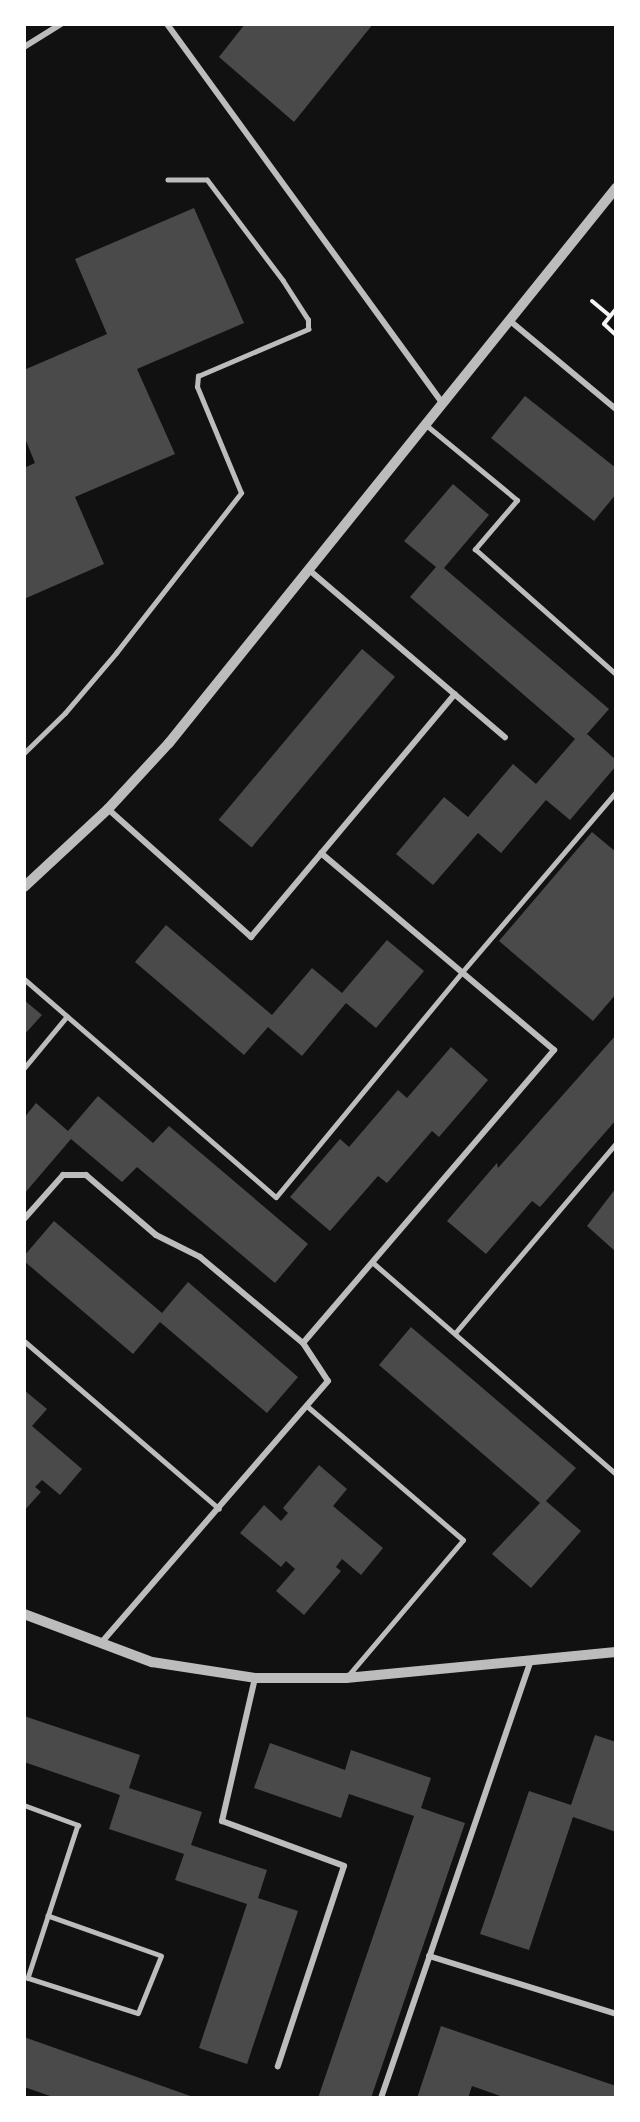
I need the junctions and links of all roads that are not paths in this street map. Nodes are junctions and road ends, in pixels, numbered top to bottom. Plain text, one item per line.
1 (61, 24) edge
2 (167, 24) edge
3 (24, 47) edge
4 (168, 180) dead end
5 (616, 188) edge
6 (509, 320) junction
7 (442, 403) junction
8 (616, 409) edge
9 (425, 425) junction
10 (308, 569) junction
11 (616, 674) edge
12 (455, 694) junction
13 (505, 737) dead end
14 (24, 753) edge
15 (616, 792) edge
16 (108, 809) junction
17 (321, 853) junction
18 (24, 887) edge
19 (462, 972) junction
20 (24, 979) edge
21 (67, 1016) junction
22 (24, 1068) edge
23 (616, 1143) edge
24 (24, 1219) edge
25 (372, 1262) junction
26 (455, 1334) junction
27 (24, 1341) edge
28 (303, 1343) junction
29 (308, 1407) junction
30 (616, 1474) edge
31 (219, 1509) junction
32 (24, 1614) edge
33 (101, 1642) junction
34 (616, 1652) edge
35 (531, 1661) junction
36 (255, 1678) junction
37 (346, 1678) junction
38 (24, 1805) edge
39 (48, 1916) junction
40 (429, 1956) junction
41 (616, 2014) edge
42 (278, 2066) dead end
43 (381, 2098) edge

1 - 3 street
2 - 7 street
4 - 14 lane
5 - 6 street
6 - 7 street
6 - 8 street
7 - 9 street
9 - 10 street
9 - 11 street
10 - 12 street
10 - 16 street
12 - 13 street
12 - 17 street
15 - 19 street
16 - 17 street
16 - 18 street
17 - 19 street
19 - 21 street
19 - 25 street
20 - 21 street
21 - 22 street
23 - 26 street
24 - 28 street
25 - 26 street
25 - 28 street
26 - 30 street
27 - 31 street
28 - 29 street
29 - 31 street
29 - 37 street
31 - 33 street
32 - 33 street
33 - 36 street
34 - 35 street
35 - 37 street
35 - 40 street
36 - 37 street
36 - 42 street
38 - 39 lane
39 - 39 lane
40 - 41 street
40 - 43 street

